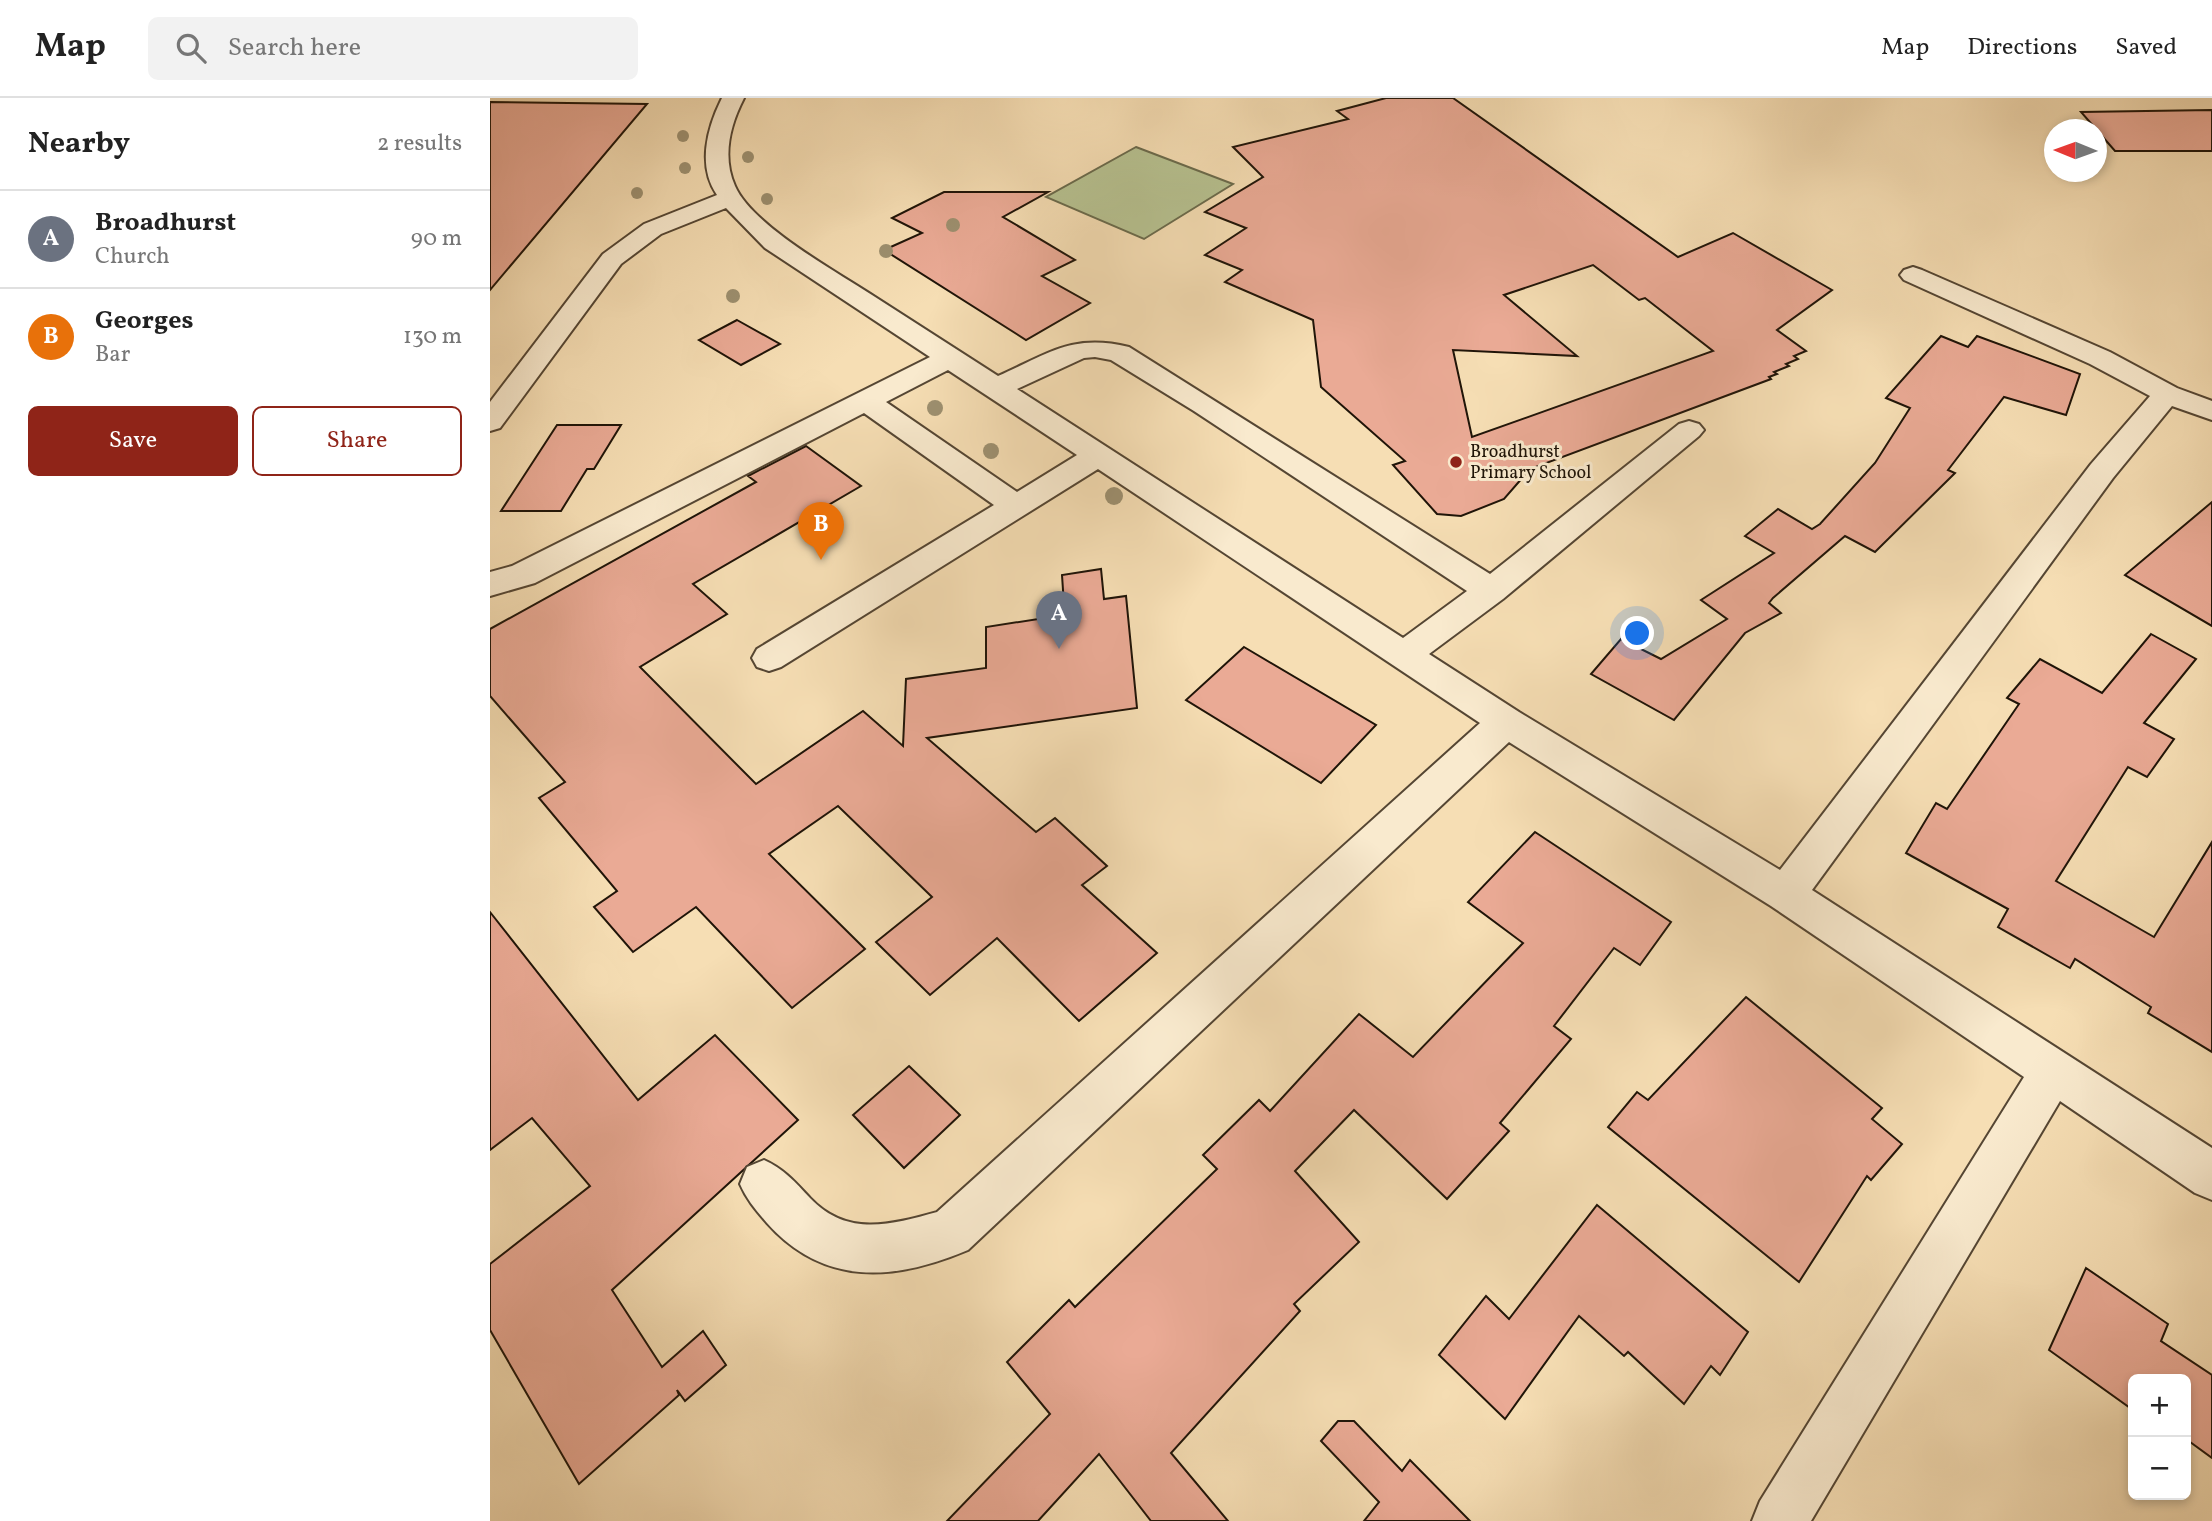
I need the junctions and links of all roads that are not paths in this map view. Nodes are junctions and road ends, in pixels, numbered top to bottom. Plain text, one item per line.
1 (733, 98) edge
2 (730, 199) junction
3 (1913, 275) dead end
4 (950, 358) junction
5 (995, 388) junction
6 (2168, 394) junction
7 (865, 401) junction
8 (2212, 411) edge
9 (490, 422) edge
10 (1689, 430) dead end
11 (1099, 455) junction
12 (1016, 506) junction
13 (490, 584) edge
14 (1491, 591) junction
15 (1404, 655) junction
16 (769, 658) dead end
17 (1506, 722) junction
18 (1785, 894) junction
19 (2052, 1072) junction
20 (2212, 1176) edge
21 (764, 1184) dead end
22 (1780, 1521) edge

1 - 2 street
2 - 4 street
2 - 9 street
3 - 6 street
4 - 5 street
4 - 7 street
5 - 11 street
5 - 14 street
6 - 8 street
6 - 18 street
7 - 12 street
7 - 13 street
10 - 14 street
11 - 12 street
11 - 15 street
12 - 16 street
14 - 15 street
15 - 17 street
17 - 18 street
17 - 21 street
18 - 19 street
19 - 20 street
19 - 22 street

